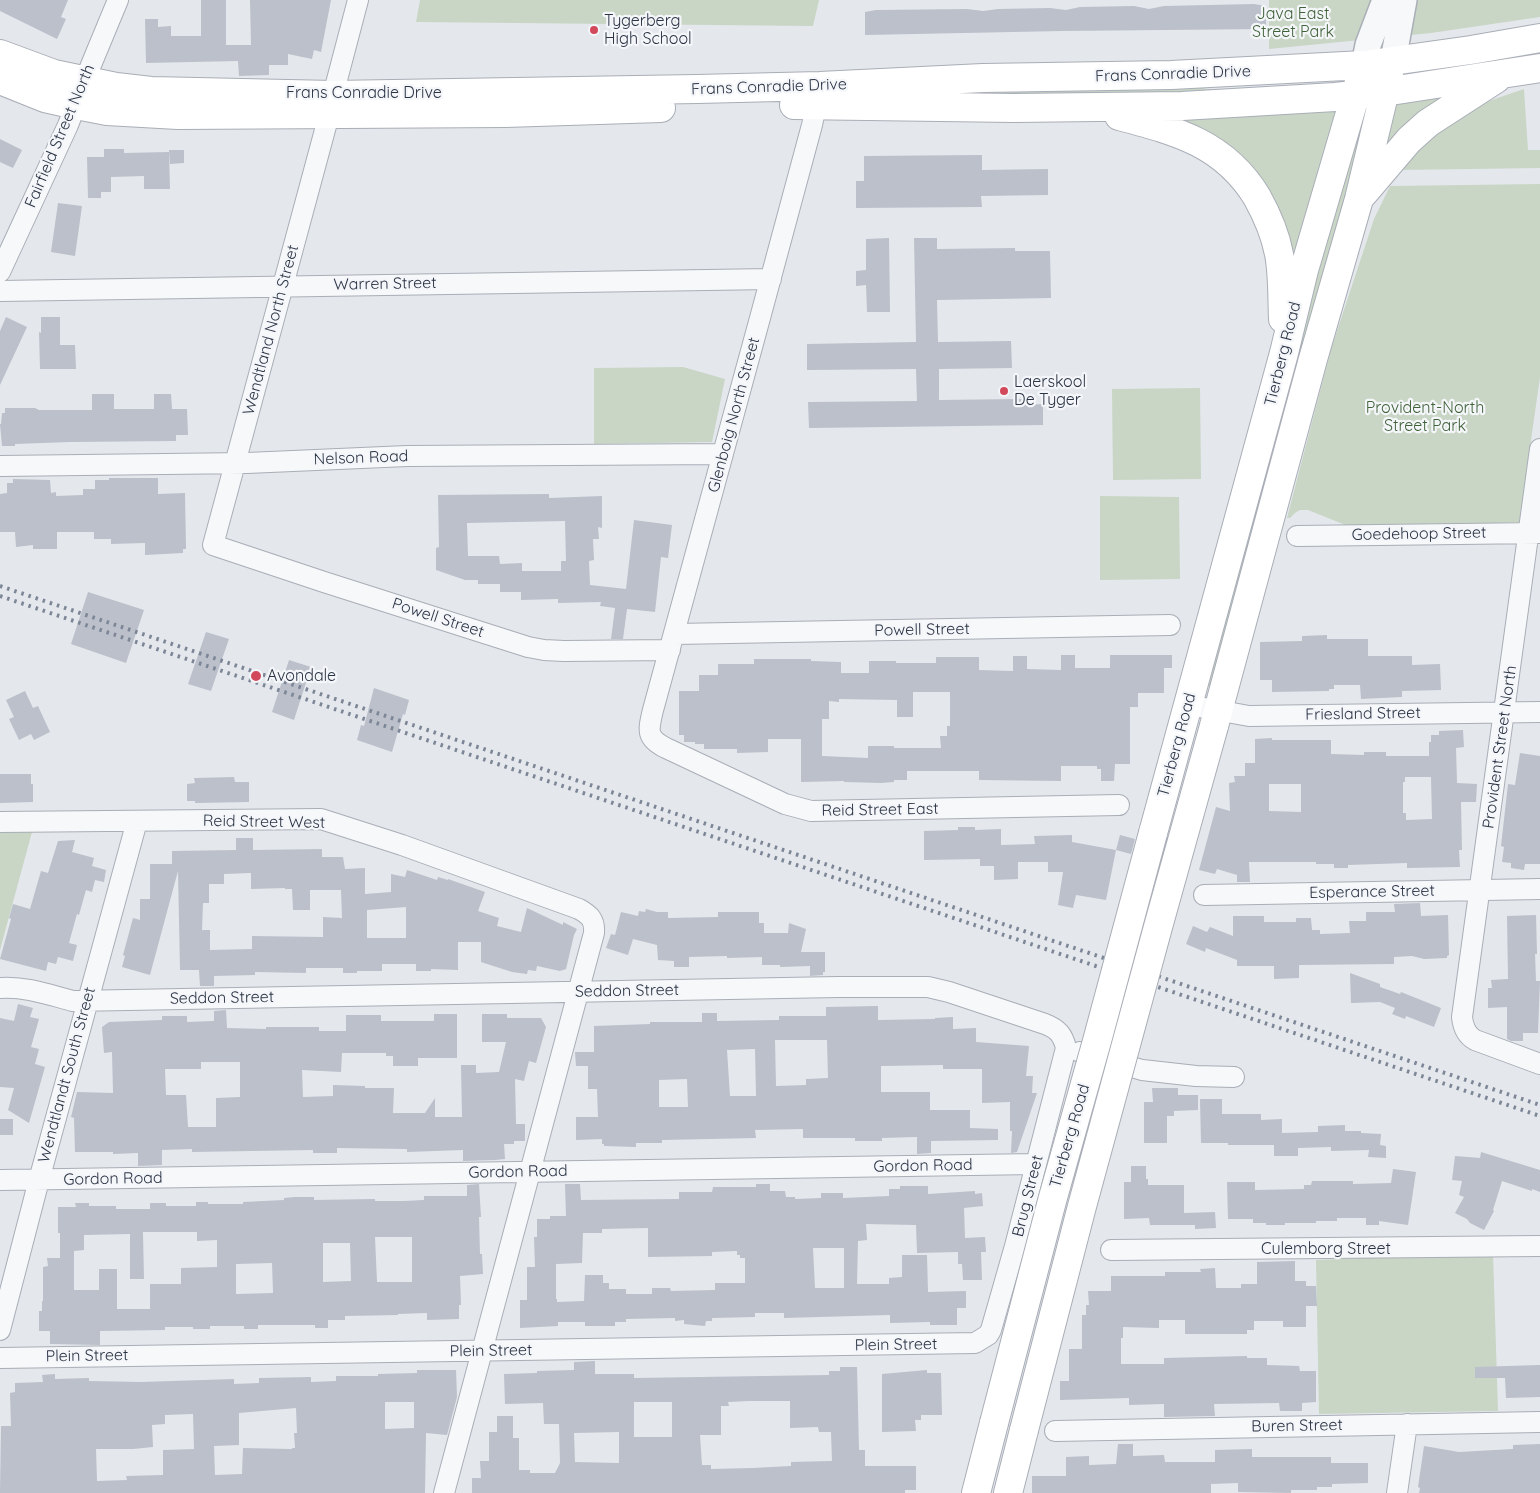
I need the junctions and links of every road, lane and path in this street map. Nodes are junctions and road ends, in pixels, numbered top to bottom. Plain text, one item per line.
1 (118, 0) edge
2 (358, 0) edge
3 (1385, 0) edge
4 (1404, 0) edge
5 (1540, 38) edge
6 (0, 54) edge
7 (1393, 61) junction
8 (1364, 65) junction
9 (1540, 68) edge
10 (1506, 74) junction
11 (0, 80) edge
12 (1384, 92) junction
13 (80, 93) junction
14 (1355, 94) junction
15 (818, 96) junction
16 (331, 105) junction
17 (1088, 107) junction
18 (1359, 199) junction
19 (0, 272) edge
20 (770, 279) junction
21 (283, 286) junction
22 (0, 291) edge
23 (1284, 353) junction
24 (1540, 449) edge
25 (723, 454) junction
26 (234, 463) junction
27 (0, 466) edge
28 (1534, 533) edge
29 (1297, 536) dead end
30 (213, 545) joint
31 (1170, 626) dead end
32 (672, 642) junction
33 (1186, 712) junction
34 (1504, 712) junction
35 (1540, 712) edge
36 (1216, 718) junction
37 (655, 742) joint
38 (1119, 805) dead end
39 (137, 821) junction
40 (0, 822) edge
41 (1540, 889) edge
42 (1480, 890) junction
43 (1204, 895) dead end
44 (0, 988) edge
45 (578, 991) junction
46 (88, 1001) junction
47 (1066, 1048) junction
48 (1540, 1064) edge
49 (1234, 1077) dead end
50 (1036, 1164) junction
51 (530, 1172) junction
52 (0, 1180) edge
53 (39, 1180) junction
54 (1540, 1246) edge
55 (1111, 1250) dead end
56 (0, 1330) edge
57 (982, 1340) joint
58 (483, 1351) junction
59 (0, 1358) edge
60 (1540, 1422) edge
61 (1407, 1424) junction
62 (1055, 1431) dead end
63 (444, 1493) edge
64 (976, 1493) edge
65 (1008, 1493) edge
66 (1398, 1493) edge

1 - 13 street, Fairfield Street North
2 - 16 street, Wendtland North Street
3 - 8 street, Tierberg Road
4 - 7 street, Tierberg Road
5 - 7 main road, Frans Conradie Drive
6 - 13 main road, Frans Conradie Drive
7 - 8 main road, Frans Conradie Drive
7 - 12 main road, Tierberg Road
8 - 14 main road, Tierberg Road
8 - 15 main road, Frans Conradie Drive
9 - 10 main road, Frans Conradie Drive
10 - 12 main road, Frans Conradie Drive
10 - 18 main road
11 - 13 main road, Frans Conradie Drive
12 - 14 main road, Frans Conradie Drive
12 - 18 main road, Tierberg Road
13 - 16 main road, Frans Conradie Drive
13 - 19 street, Fairfield Street North
14 - 17 main road, Frans Conradie Drive
14 - 23 main road, Tierberg Road
15 - 16 main road, Frans Conradie Drive
15 - 17 main road, Frans Conradie Drive
15 - 20 street, Glenboig North Street
16 - 21 street, Wendtland North Street
17 - 23 main road
18 - 36 main road, Tierberg Road
20 - 21 street, Warren Street
20 - 25 street, Glenboig North Street
21 - 22 street, Warren Street
21 - 26 street, Wendtland North Street
23 - 33 main road, Tierberg Road
24 - 28 street, Provident Street North
25 - 26 street, Nelson Road
25 - 32 street, Glenboig North Street
26 - 27 street, Nelson Road
26 - 30 street, Wendtland North Street
28 - 29 street, Goedehoop Street
28 - 34 street, Provident Street North
30 - 32 street, Powell Street
31 - 32 street, Powell Street
32 - 37 street, Glenboig North Street
33 - 36 street, Friesland Street
33 - 64 main road, Tierberg Road, bridge
34 - 35 street, Friesland Street
34 - 36 street, Friesland Street
34 - 42 street, Provident Street North
36 - 65 main road, Tierberg Road, bridge
37 - 38 street, Reid Street East
39 - 40 street, Reid Street West
39 - 45 street, Reid Street West
39 - 46 street, Wendtlandt South Street
41 - 42 street, Esperance Street
42 - 43 street, Esperance Street
42 - 48 street, Provident Street North
44 - 46 street, Seddon Street
45 - 46 street, Seddon Street
45 - 47 street, Seddon Street
45 - 51 street
46 - 53 street, Wendtlandt South Street
47 - 49 street
47 - 50 street, Brug Street
50 - 51 street, Gordon Road
50 - 57 street, Brug Street
51 - 53 street, Gordon Road
51 - 58 street
52 - 53 street, Gordon Road
53 - 56 street, Wendtlandt South Street
54 - 55 street, Culemborg Street
57 - 58 street, Plein Street
58 - 59 street, Plein Street
58 - 63 street
60 - 61 street, Buren Street
61 - 62 street, Buren Street
61 - 66 street

